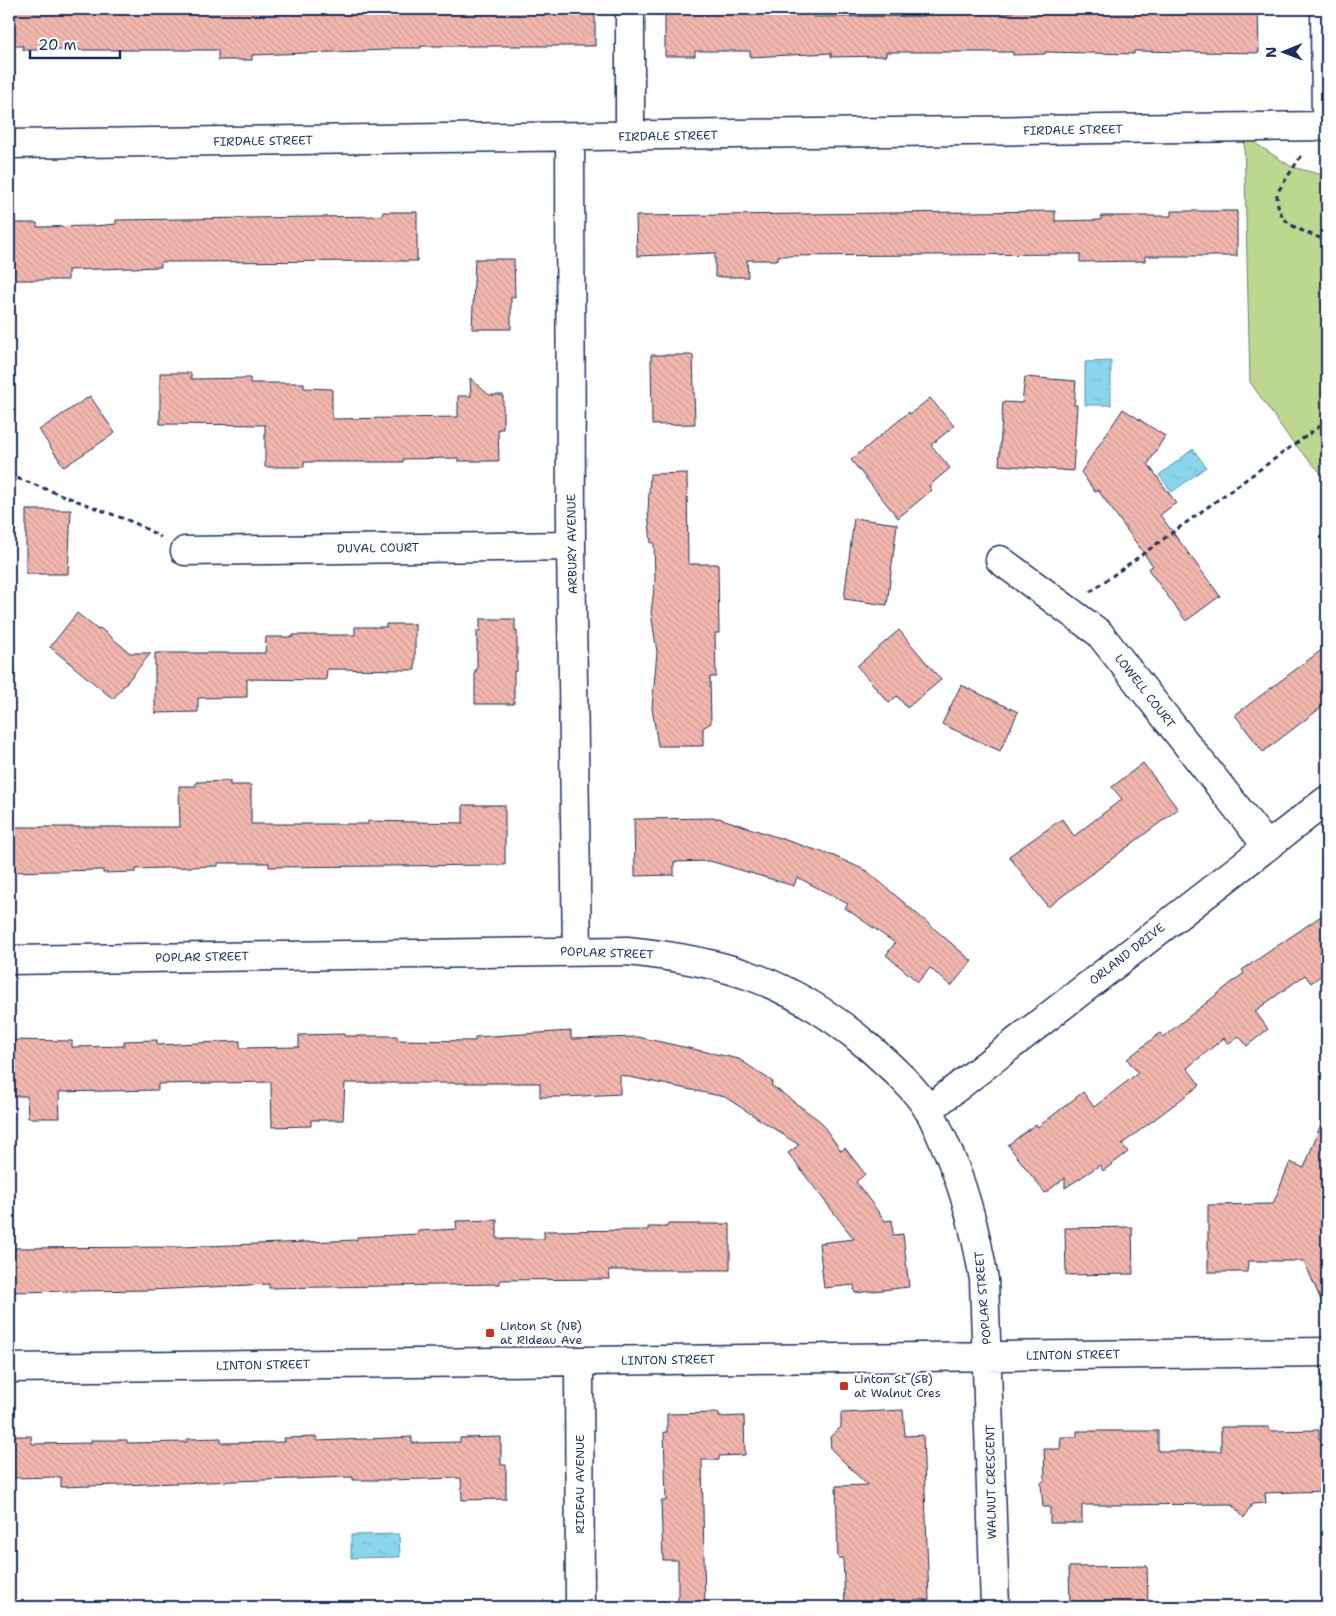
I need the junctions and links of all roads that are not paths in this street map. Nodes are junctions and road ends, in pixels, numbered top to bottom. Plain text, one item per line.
1 (630, 9) edge
2 (1325, 9) edge
3 (1326, 126) edge
4 (630, 136) junction
5 (570, 137) junction
6 (9, 144) edge
7 (571, 546) junction
8 (185, 550) road end
9 (1000, 560) dead end
10 (1327, 800) edge
11 (1267, 846) junction
12 (577, 951) junction
13 (9, 960) edge
14 (928, 1110) junction
15 (1327, 1352) edge
16 (987, 1356) junction
17 (579, 1361) junction
18 (9, 1368) edge
19 (580, 1607) edge
20 (994, 1607) edge

1 - 4 street
2 - 3 street
3 - 4 street, FIRDALE STREET
4 - 5 street, FIRDALE STREET
5 - 6 street, FIRDALE STREET
5 - 7 street, ARBURY AVENUE
7 - 8 street, DUVAL COURT
7 - 12 street, ARBURY AVENUE
9 - 11 street, LOWELL COURT
10 - 11 street, ORLAND DRIVE
11 - 14 street, ORLAND DRIVE
12 - 13 street, POPLAR STREET
12 - 14 street, POPLAR STREET
14 - 16 street, POPLAR STREET
15 - 16 street, LINTON STREET
16 - 17 street, LINTON STREET
16 - 20 street, WALNUT CRESCENT
17 - 18 street, LINTON STREET
17 - 19 street, RIDEAU AVENUE

